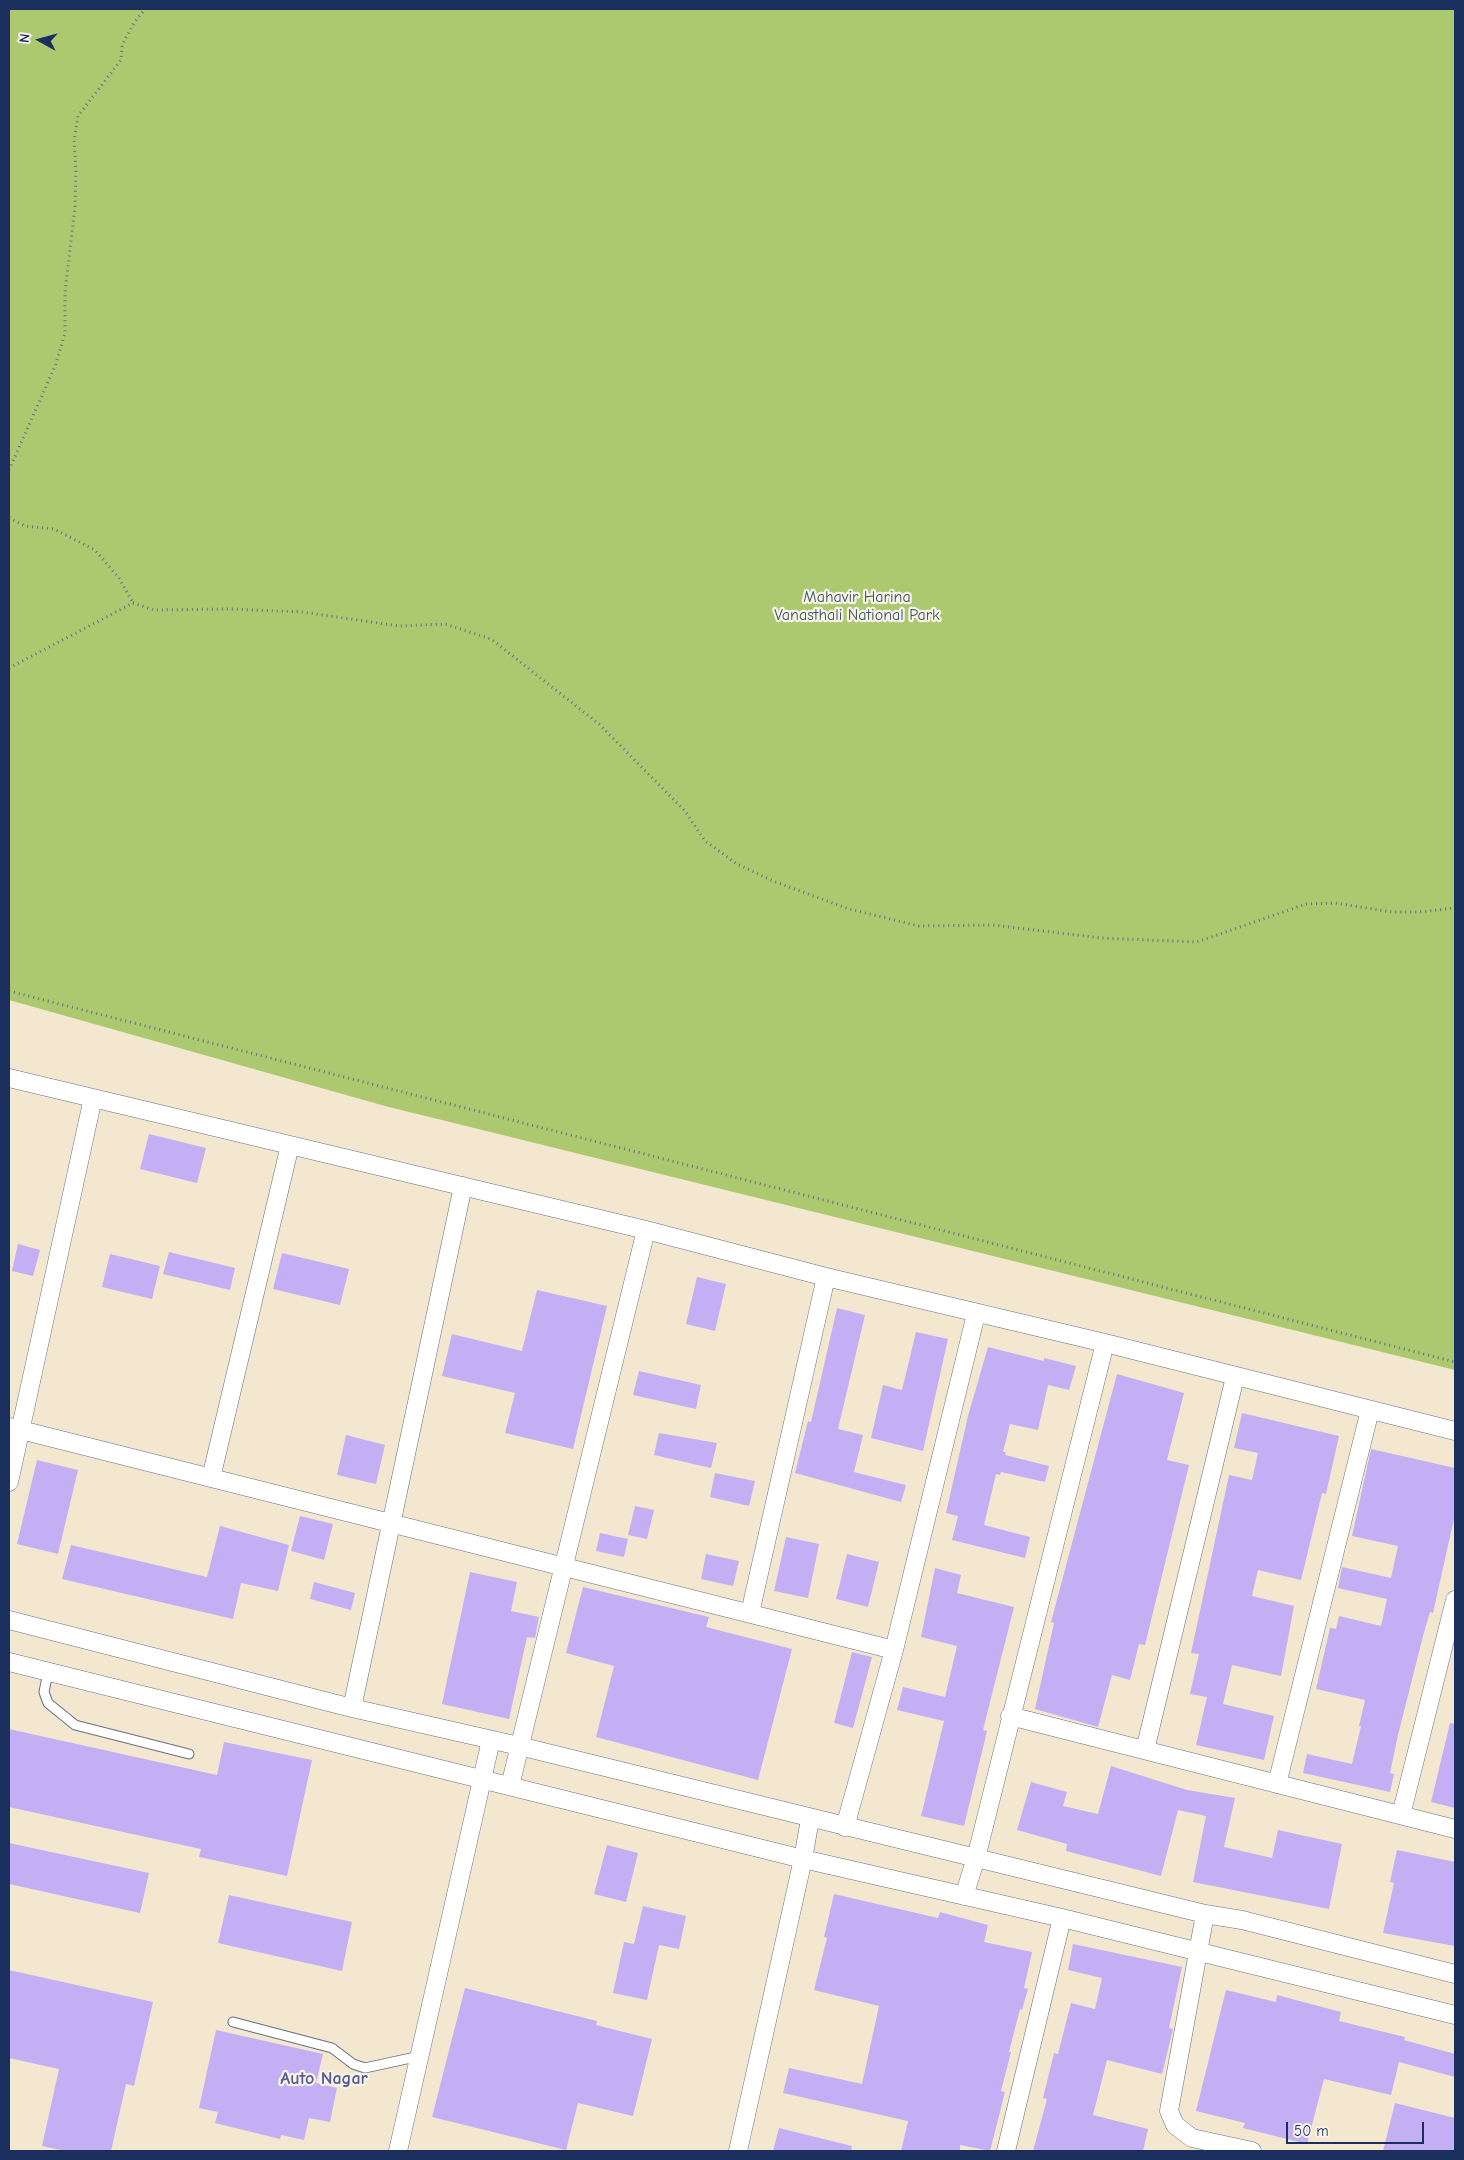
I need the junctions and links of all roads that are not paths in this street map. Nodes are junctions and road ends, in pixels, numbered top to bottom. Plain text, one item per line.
1 (9, 1078) edge
2 (93, 1098) junction
3 (290, 1145) junction
4 (463, 1186) junction
5 (646, 1230) junction
6 (826, 1277) junction
7 (976, 1314) junction
8 (1104, 1343) junction
9 (1235, 1377) junction
10 (1370, 1410) junction
11 (15, 1428) edge
12 (1455, 1431) edge
13 (211, 1478) junction
14 (9, 1482) edge
15 (390, 1523) junction
16 (563, 1566) junction
17 (1455, 1600) edge
18 (750, 1613) junction
19 (9, 1620) edge
20 (894, 1650) junction
21 (9, 1662) edge
22 (48, 1672) junction
23 (352, 1708) junction
24 (1010, 1716) junction
25 (491, 1740) junction
26 (519, 1746) junction
27 (1145, 1750) junction
28 (189, 1754) dead end
29 (482, 1779) junction
30 (1277, 1784) junction
31 (510, 1786) junction
32 (1401, 1815) junction
33 (810, 1819) junction
34 (845, 1827) junction
35 (1455, 1829) edge
36 (976, 1858) junction
37 (803, 1859) junction
38 (964, 1896) junction
39 (1205, 1914) junction
40 (1062, 1918) junction
41 (1198, 1952) junction
42 (1455, 1974) edge
43 (1455, 2015) edge
44 (233, 2022) dead end
45 (420, 2056) junction
46 (398, 2151) edge
47 (738, 2151) edge
48 (1006, 2151) edge
49 (1252, 2151) edge

1 - 2 street
2 - 3 street
2 - 11 street
3 - 4 street
3 - 13 street
4 - 5 street
4 - 15 street
5 - 6 street
5 - 16 street
6 - 7 street
6 - 18 street
7 - 8 street
7 - 20 street
8 - 9 street
8 - 24 street
9 - 10 street
9 - 27 street
10 - 12 street
10 - 30 street
11 - 13 street
11 - 14 street
13 - 15 street
15 - 16 street
15 - 23 street
16 - 18 street
16 - 26 street
17 - 32 street
18 - 20 street
19 - 23 street
20 - 34 street
21 - 22 street
22 - 28 lane
22 - 29 street
23 - 25 street
24 - 27 street
24 - 36 street
25 - 26 street
25 - 29 street
26 - 31 street
26 - 33 street
27 - 30 street
29 - 31 street
29 - 45 street
30 - 32 street
31 - 37 street
32 - 35 street
33 - 34 street
33 - 37 street
34 - 36 street
36 - 38 street
36 - 39 street
37 - 38 street
37 - 47 street
38 - 40 street
39 - 41 street
39 - 42 street
40 - 41 street
40 - 48 street
41 - 43 street
41 - 49 street
44 - 45 lane
45 - 46 street

